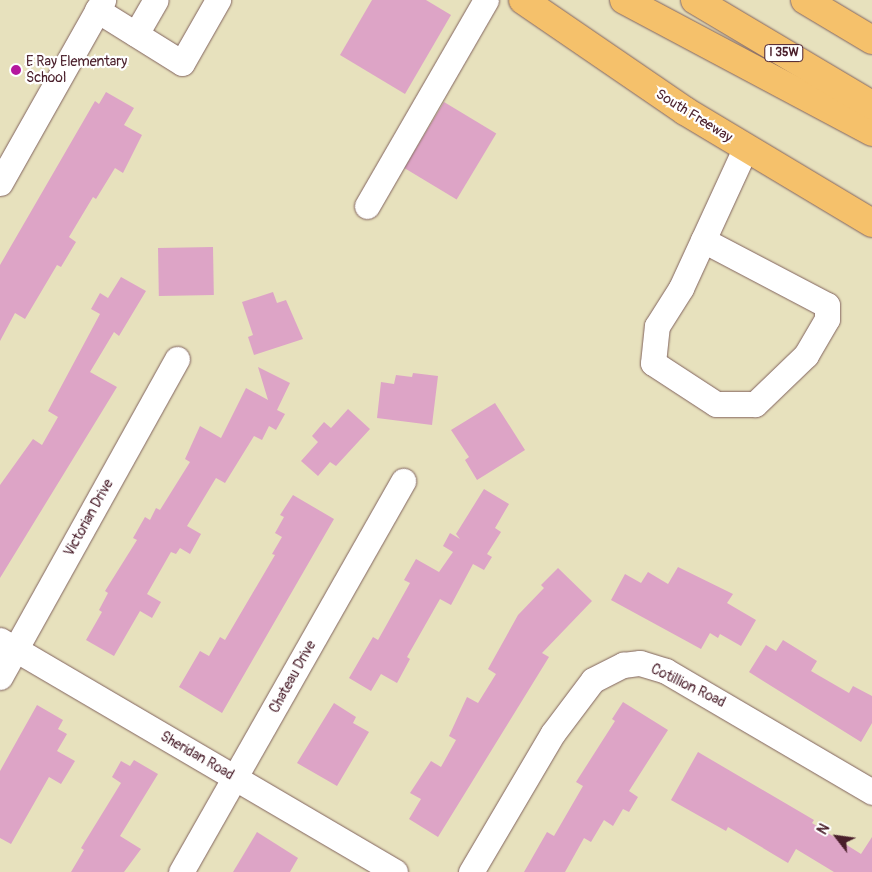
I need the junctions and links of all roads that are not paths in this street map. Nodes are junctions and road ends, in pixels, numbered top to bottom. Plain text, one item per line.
1 (156, 0) edge
2 (218, 0) edge
3 (486, 0) edge
4 (523, 0) edge
5 (624, 0) edge
6 (695, 0) edge
7 (805, 0) edge
8 (100, 5) edge
9 (136, 34) junction
10 (872, 40) edge
11 (872, 105) edge
12 (872, 132) edge
13 (746, 147) junction
14 (0, 183) edge
15 (366, 206) dead end
16 (872, 223) edge
17 (703, 240) junction
18 (177, 359) dead end
19 (403, 481) dead end
20 (8, 645) edge
21 (0, 677) edge
22 (235, 778) junction
23 (872, 792) edge
24 (181, 872) edge
25 (395, 872) edge
26 (471, 872) edge

1 - 9 street
2 - 9 street
3 - 15 street
4 - 13 main road, South Freeway
5 - 12 main road
6 - 11 main road, I 35W
7 - 10 main road
8 - 9 street
8 - 14 street
13 - 16 main road, South Freeway
13 - 17 street
17 - 17 street
18 - 20 street, Victorian Drive
19 - 22 street, Chateau Drive
20 - 21 street, Victorian Drive
20 - 22 street, Sheridan Road
22 - 24 street, Chateau Drive
22 - 25 street, Sheridan Road
23 - 26 street, Cotillion Road

